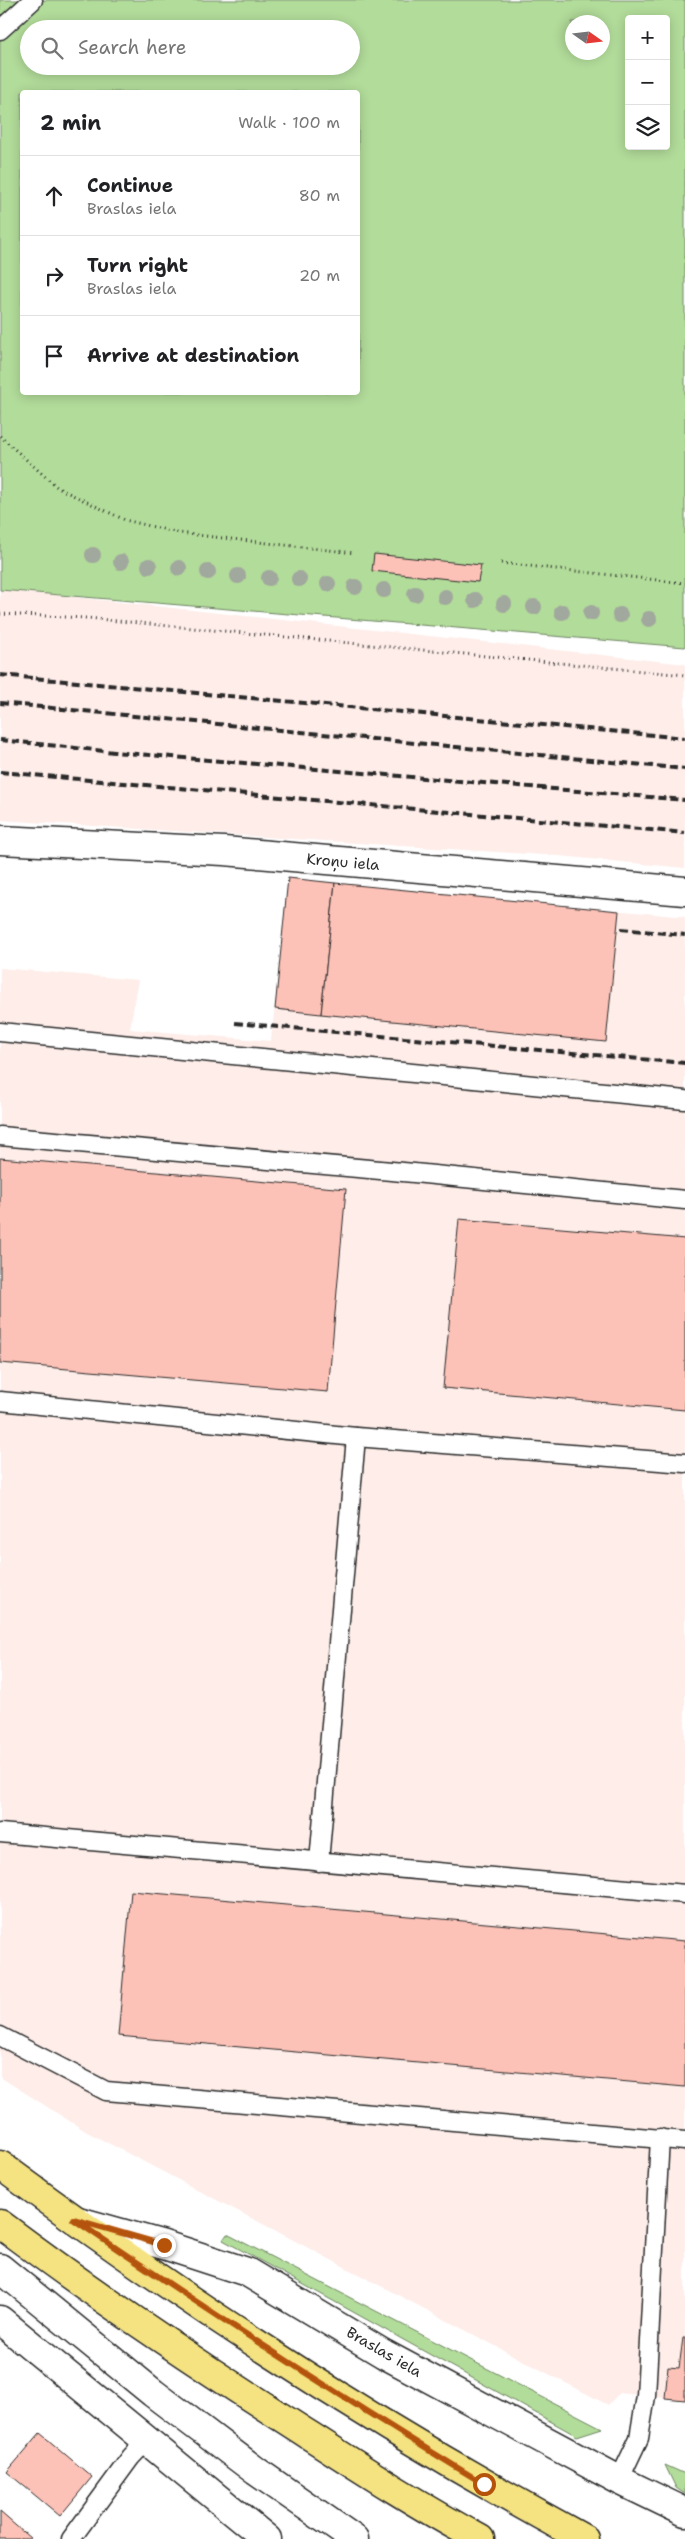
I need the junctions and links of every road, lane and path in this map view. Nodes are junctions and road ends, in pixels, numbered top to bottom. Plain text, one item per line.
1 (33, 0) edge
2 (0, 30) edge
3 (0, 436) edge
4 (356, 553) dead end
5 (500, 563) dead end
6 (685, 583) edge
7 (0, 614) edge
8 (685, 676) edge
9 (0, 840) edge
10 (685, 891) edge
11 (0, 1032) edge
12 (685, 1100) edge
13 (0, 1136) edge
14 (685, 1200) edge
15 (0, 1401) edge
16 (356, 1437) junction
17 (685, 1463) edge
18 (0, 1833) edge
19 (319, 1862) junction
20 (685, 1894) edge
21 (0, 2036) edge
22 (660, 2138) junction
23 (685, 2141) edge
24 (0, 2165) edge
25 (73, 2219) junction
26 (0, 2224) edge
27 (0, 2268) edge
28 (0, 2320) edge
29 (146, 2441) junction
30 (620, 2480) junction
31 (685, 2512) edge
32 (72, 2539) edge
33 (267, 2539) edge
34 (354, 2539) edge
35 (480, 2539) edge
36 (584, 2539) edge

1 - 2 lane
3 - 4 path
5 - 6 path
7 - 8 path
9 - 10 street, Kroņu iela
11 - 12 lane
13 - 14 lane
15 - 16 lane
16 - 17 lane
16 - 19 lane
18 - 19 lane
19 - 20 lane
21 - 22 lane
22 - 23 lane
22 - 30 lane
24 - 25 main road, Braslas iela
25 - 30 street, Braslas iela
25 - 36 main road, Braslas iela
26 - 35 main road
27 - 34 street
28 - 29 street
29 - 32 lane
29 - 33 street
30 - 31 street, Braslas iela

